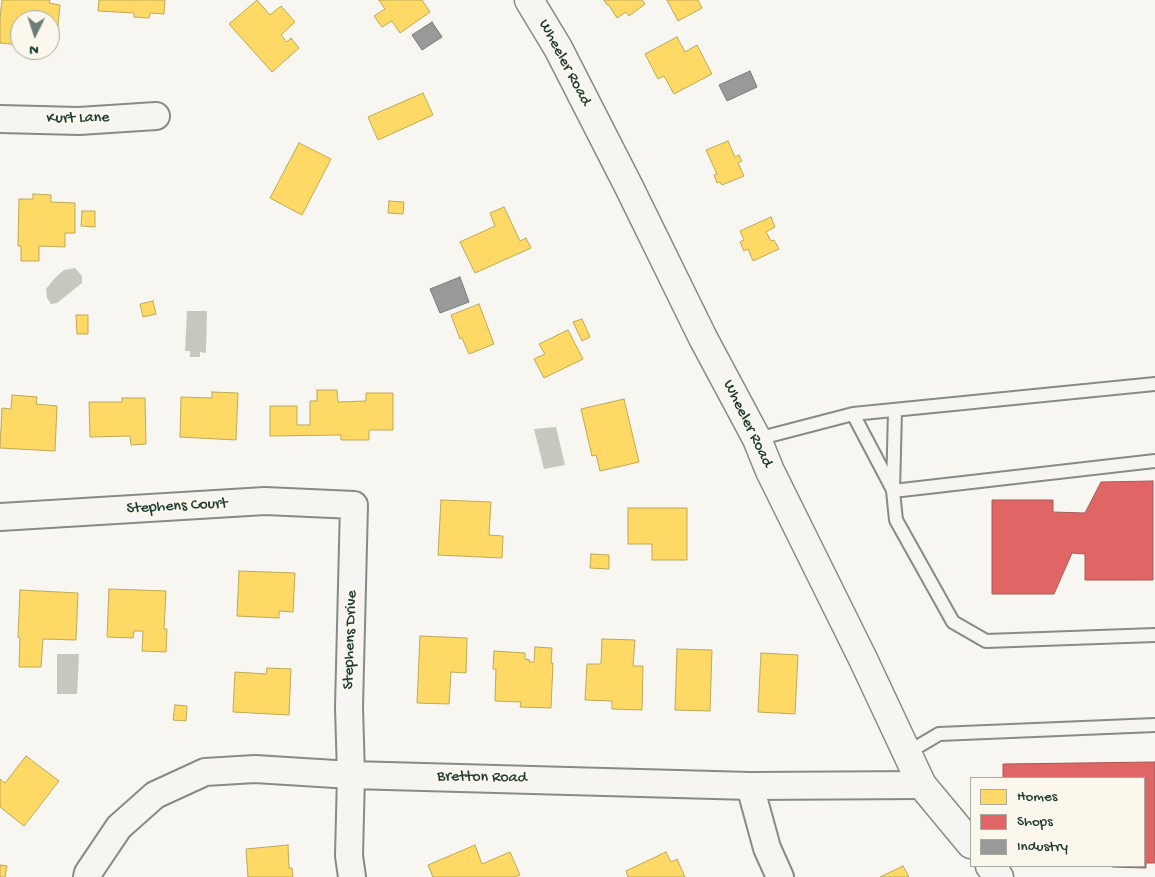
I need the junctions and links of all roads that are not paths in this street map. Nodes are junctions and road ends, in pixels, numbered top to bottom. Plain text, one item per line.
1 (529, 0) edge
2 (156, 116) dead end
3 (0, 119) edge
4 (1155, 384) edge
5 (895, 411) junction
6 (853, 414) junction
7 (757, 439) junction
8 (1155, 461) edge
9 (893, 491) junction
10 (354, 505) joint
11 (0, 517) edge
12 (1155, 635) edge
13 (1155, 725) edge
14 (907, 753) junction
15 (351, 775) junction
16 (922, 785) junction
17 (750, 786) junction
18 (970, 843) edge
19 (991, 867) edge
20 (86, 877) edge
21 (352, 877) edge
22 (780, 877) edge
23 (1000, 877) edge

1 - 7 main road, Wheeler Road
2 - 3 street, Kurt Lane
4 - 5 lane
5 - 6 lane
5 - 9 lane
6 - 7 lane
6 - 9 lane
7 - 14 main road, Wheeler Road
8 - 9 lane
9 - 12 lane
10 - 11 street, Stephens Court
10 - 15 street, Stephens Drive
13 - 14 lane
14 - 16 main road, Wheeler Road
15 - 17 street, Bretton Road
15 - 20 street, Bretton Road
15 - 21 street, Stephens Drive
16 - 17 street, Bretton Road
16 - 18 main road, Wheeler Road
17 - 22 street
19 - 23 main road

